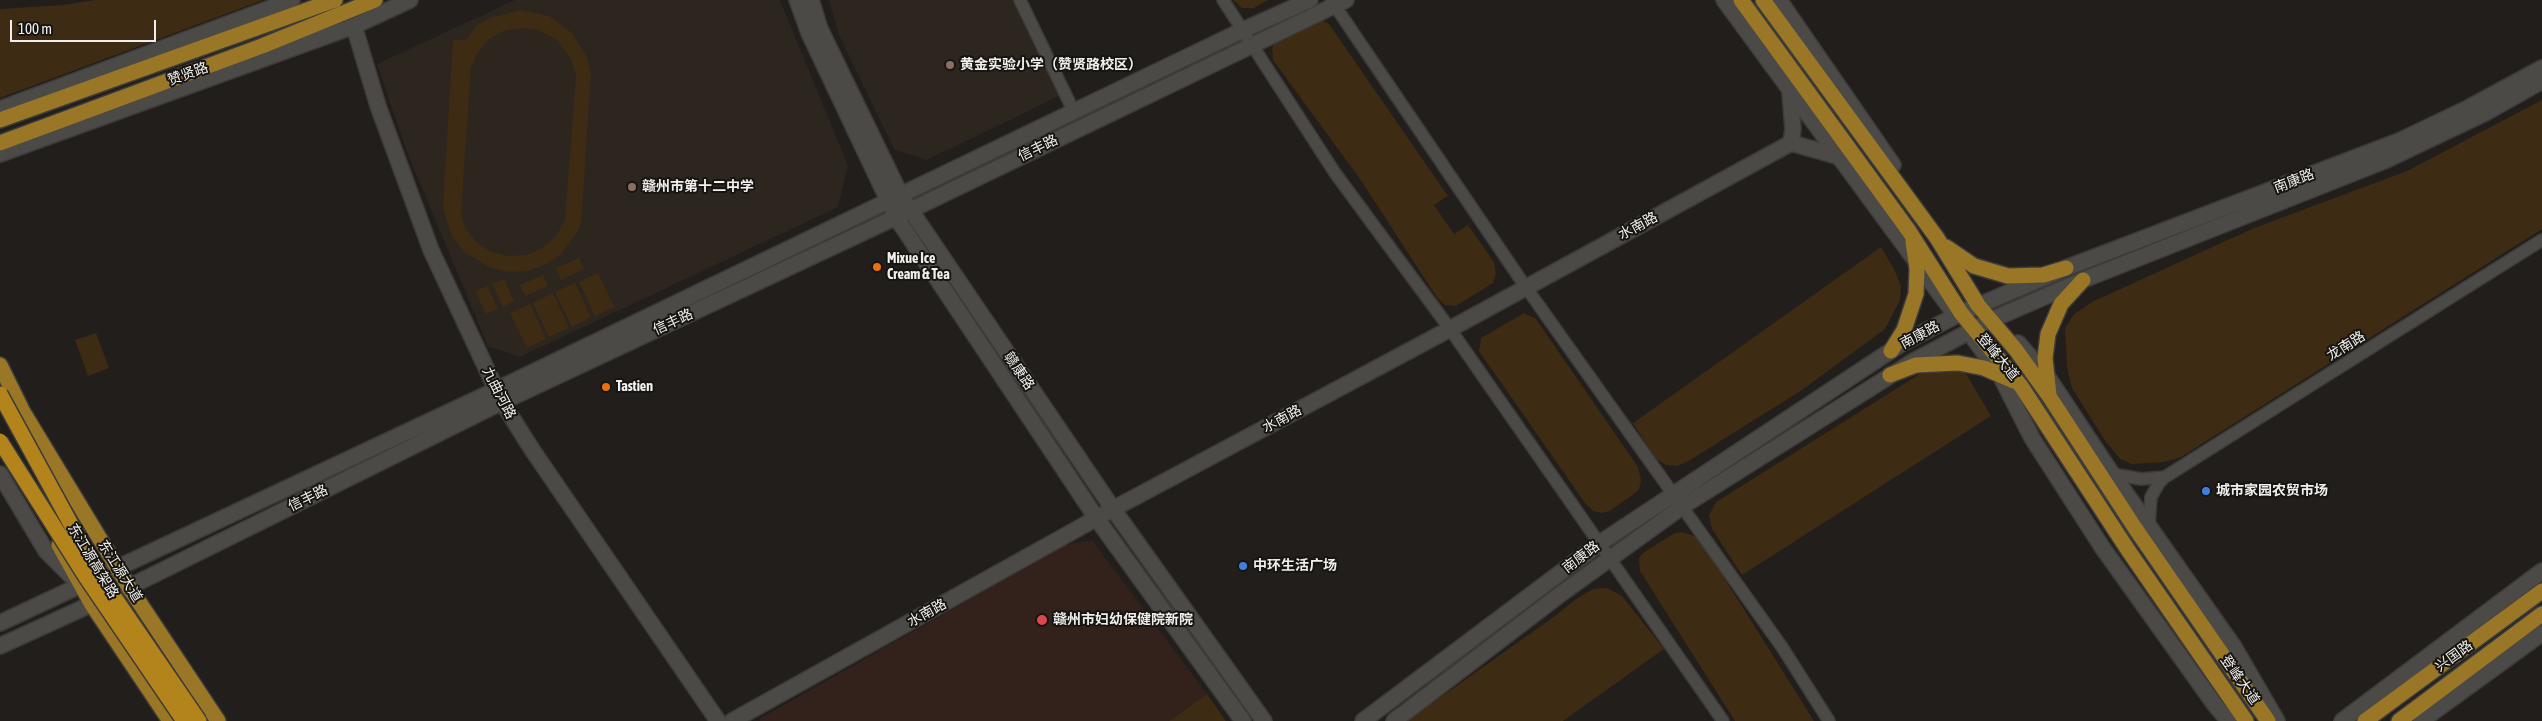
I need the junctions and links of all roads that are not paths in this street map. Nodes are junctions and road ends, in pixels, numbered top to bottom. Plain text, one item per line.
1 (292, 0) edge
2 (301, 0) edge
3 (335, 0) edge
4 (375, 0) edge
5 (410, 0) edge
6 (797, 0) edge
7 (811, 0) edge
8 (1020, 0) edge
9 (1223, 0) edge
10 (1310, 0) edge
11 (1724, 0) edge
12 (1740, 0) edge
13 (1764, 0) edge
14 (1779, 0) edge
15 (1337, 2) edge
16 (273, 22) junction
17 (354, 26) junction
18 (1241, 31) junction
19 (308, 43) junction
20 (1251, 44) junction
21 (262, 46) junction
22 (2542, 68) edge
23 (2542, 81) edge
24 (1790, 93) junction
25 (0, 109) edge
26 (1074, 112) junction
27 (0, 120) edge
28 (1791, 143) junction
29 (0, 144) edge
30 (0, 154) edge
31 (1837, 156) junction
32 (894, 199) junction
33 (903, 213) junction
34 (1909, 231) junction
35 (1937, 238) junction
36 (2542, 240) edge
37 (1957, 256) junction
38 (1916, 262) junction
39 (2066, 268) junction
40 (2083, 280) junction
41 (1525, 286) junction
42 (1981, 304) junction
43 (1959, 314) junction
44 (1994, 319) junction
45 (1450, 329) junction
46 (1971, 330) junction
47 (1891, 351) junction
48 (0, 364) edge
49 (1999, 373) junction
50 (1890, 374) junction
51 (2047, 376) junction
52 (2021, 386) junction
53 (0, 394) edge
54 (499, 396) junction
55 (2050, 396) junction
56 (0, 433) edge
57 (0, 441) edge
58 (0, 474) edge
59 (2113, 474) junction
60 (2165, 477) junction
61 (1673, 493) junction
62 (1683, 506) junction
63 (1113, 510) junction
64 (1097, 519) junction
65 (2149, 526) junction
66 (1600, 543) junction
67 (1610, 559) junction
68 (118, 568) junction
69 (2542, 571) edge
70 (80, 584) junction
71 (129, 587) junction
72 (2542, 591) edge
73 (91, 603) junction
74 (2542, 614) edge
75 (0, 622) edge
76 (2542, 633) edge
77 (0, 646) edge
78 (2239, 719) edge
79 (2271, 719) edge
80 (170, 721) edge
81 (184, 721) edge
82 (199, 721) edge
83 (218, 721) edge
84 (718, 721) edge
85 (732, 721) edge
86 (1242, 721) edge
87 (1264, 721) edge
88 (1363, 721) edge
89 (1394, 721) edge
90 (1723, 721) edge
91 (1829, 721) edge
92 (2342, 721) edge
93 (2365, 721) edge
94 (2399, 721) edge
95 (2421, 721) edge

1 - 25 main road
2 - 16 main road
3 - 16 main road, 赞贤路
4 - 21 main road, 赞贤路
5 - 17 main road
6 - 32 main road, 赣康路
7 - 32 main road, 赣康路
8 - 26 street
9 - 18 street
10 - 18 main road, 信丰路
11 - 24 main road
12 - 34 main road, 登峰大道
13 - 35 main road, 登峰大道
14 - 37 main road
15 - 20 main road, 信丰路
15 - 41 street
16 - 27 main road, 赞贤路
17 - 19 main road
17 - 54 main road, 九曲河路
18 - 20 street
18 - 26 main road, 信丰路
19 - 21 main road
19 - 30 main road
20 - 33 main road, 信丰路
20 - 45 street
21 - 29 main road, 赞贤路
22 - 39 main road, 南康路
23 - 40 main road, 南康路
24 - 28 main road
24 - 31 main road
26 - 32 main road, 信丰路
28 - 31 main road
28 - 41 main road, 水南路
31 - 38 main road
32 - 33 main road, 赣康路
32 - 54 main road, 信丰路
33 - 54 main road, 信丰路
33 - 63 main road, 赣康路
33 - 64 main road, 赣康路
34 - 38 main road
34 - 43 main road, 登峰大道
35 - 37 main road
35 - 42 main road, 登峰大道
36 - 60 street, 龙南路
37 - 39 main road
37 - 42 main road
38 - 43 main road
38 - 47 main road
39 - 42 main road, 南康路
40 - 44 main road, 南康路
40 - 51 main road
41 - 45 main road, 水南路
41 - 61 street
42 - 43 main road, 南康路
42 - 44 main road, 登峰大道
43 - 46 main road, 登峰大道
43 - 47 main road, 南康路
44 - 46 main road, 南康路
44 - 51 main road
44 - 55 main road, 登峰大道
45 - 63 main road, 水南路
45 - 66 street
46 - 49 main road
46 - 50 main road, 南康路
46 - 52 main road, 登峰大道
47 - 61 main road, 南康路
48 - 68 main road, 东江源大道
49 - 50 main road
49 - 52 main road
49 - 78 main road
50 - 62 main road, 南康路
51 - 55 main road
51 - 59 main road
52 - 78 main road, 登峰大道
53 - 82 highway, 东江源高架路, bridge
54 - 68 main road, 信丰路
54 - 71 main road, 信丰路
54 - 84 main road, 九曲河路
55 - 79 main road, 登峰大道
56 - 70 main road
57 - 81 highway, 东江源高架路, bridge
58 - 70 main road
59 - 60 street
59 - 65 main road
60 - 65 street
61 - 62 street
61 - 66 main road, 南康路
62 - 67 main road, 南康路
62 - 91 street
63 - 64 main road, 水南路
63 - 87 main road, 赣康路
64 - 85 main road, 水南路
64 - 86 main road, 赣康路
65 - 79 main road
66 - 67 street
66 - 88 main road, 南康路
67 - 89 main road, 南康路
67 - 90 street
68 - 70 main road, 信丰路
68 - 71 main road, 东江源大道
69 - 92 main road
70 - 73 main road
70 - 75 main road, 信丰路
71 - 73 main road, 信丰路
71 - 83 main road, 东江源大道
72 - 93 main road, 兴国路
73 - 77 main road, 信丰路
73 - 80 main road
74 - 94 main road, 兴国路
76 - 95 main road

